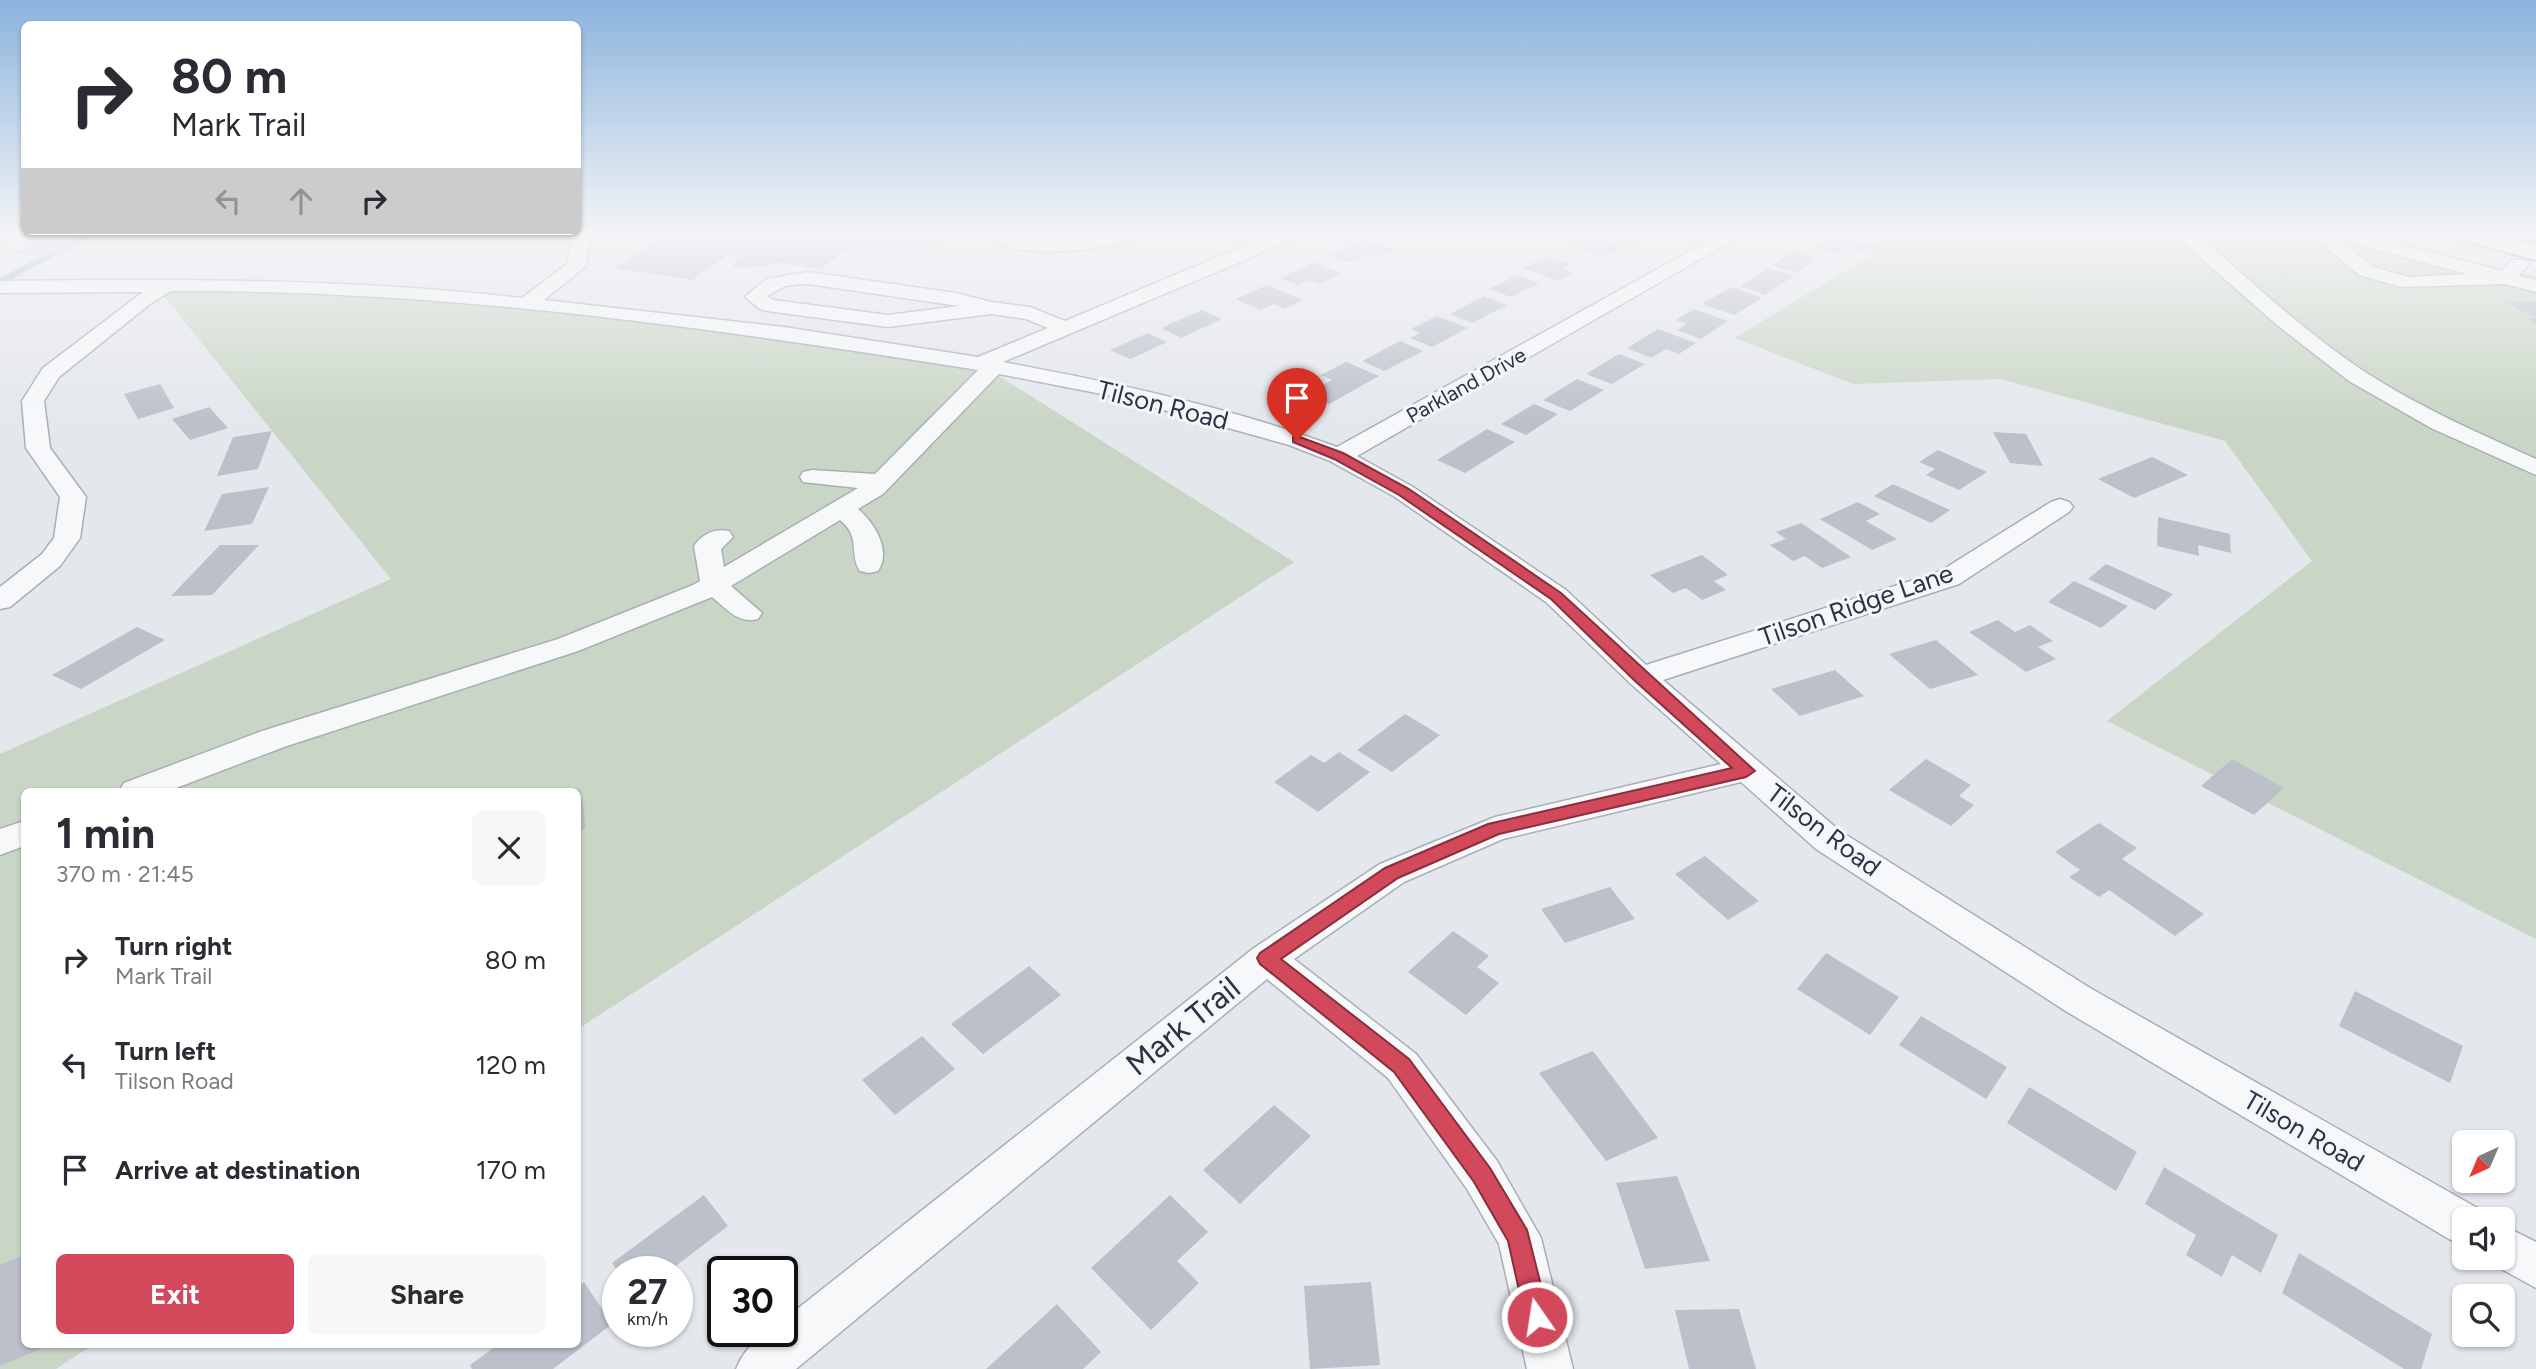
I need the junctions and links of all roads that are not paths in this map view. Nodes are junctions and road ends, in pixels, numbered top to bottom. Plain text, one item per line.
1 (151, 295) edge
2 (442, 295) edge
3 (538, 295) edge
4 (757, 295) edge
5 (927, 295) edge
6 (1144, 295) edge
7 (1626, 295) edge
8 (2255, 295) edge
9 (526, 304) junction
10 (991, 308) junction
11 (1065, 328) junction
12 (987, 366) junction
13 (1339, 456) junction
14 (2536, 468) edge
15 (811, 477) dead end
16 (881, 482) junction
17 (2060, 507) dead end
18 (841, 509) junction
19 (720, 537) dead end
20 (869, 565) dead end
21 (714, 585) junction
22 (0, 601) edge
23 (748, 613) dead end
24 (1641, 677) junction
25 (1746, 771) junction
26 (143, 788) edge
27 (21, 834) edge
28 (0, 842) edge
29 (1267, 958) junction
30 (2452, 1217) edge
31 (2515, 1254) edge
32 (2536, 1266) edge
33 (759, 1369) edge
34 (1550, 1369) edge

1 - 22 street
2 - 9 street, Tilson Road
3 - 9 street
4 - 10 street
5 - 10 street
6 - 11 street
7 - 13 street, Parkland Drive
8 - 14 street
9 - 12 street, Tilson Road
10 - 11 street
11 - 12 street
12 - 13 street, Tilson Road
12 - 16 street
13 - 24 street, Tilson Road
15 - 16 street
16 - 18 street
17 - 24 street, Tilson Ridge Lane
18 - 20 street
18 - 21 street
19 - 21 street
21 - 23 street
21 - 26 street
24 - 25 street, Tilson Road
25 - 29 street, Mark Trail
25 - 30 street, Tilson Road
27 - 28 street
29 - 33 street, Mark Trail
29 - 34 street
31 - 32 street

